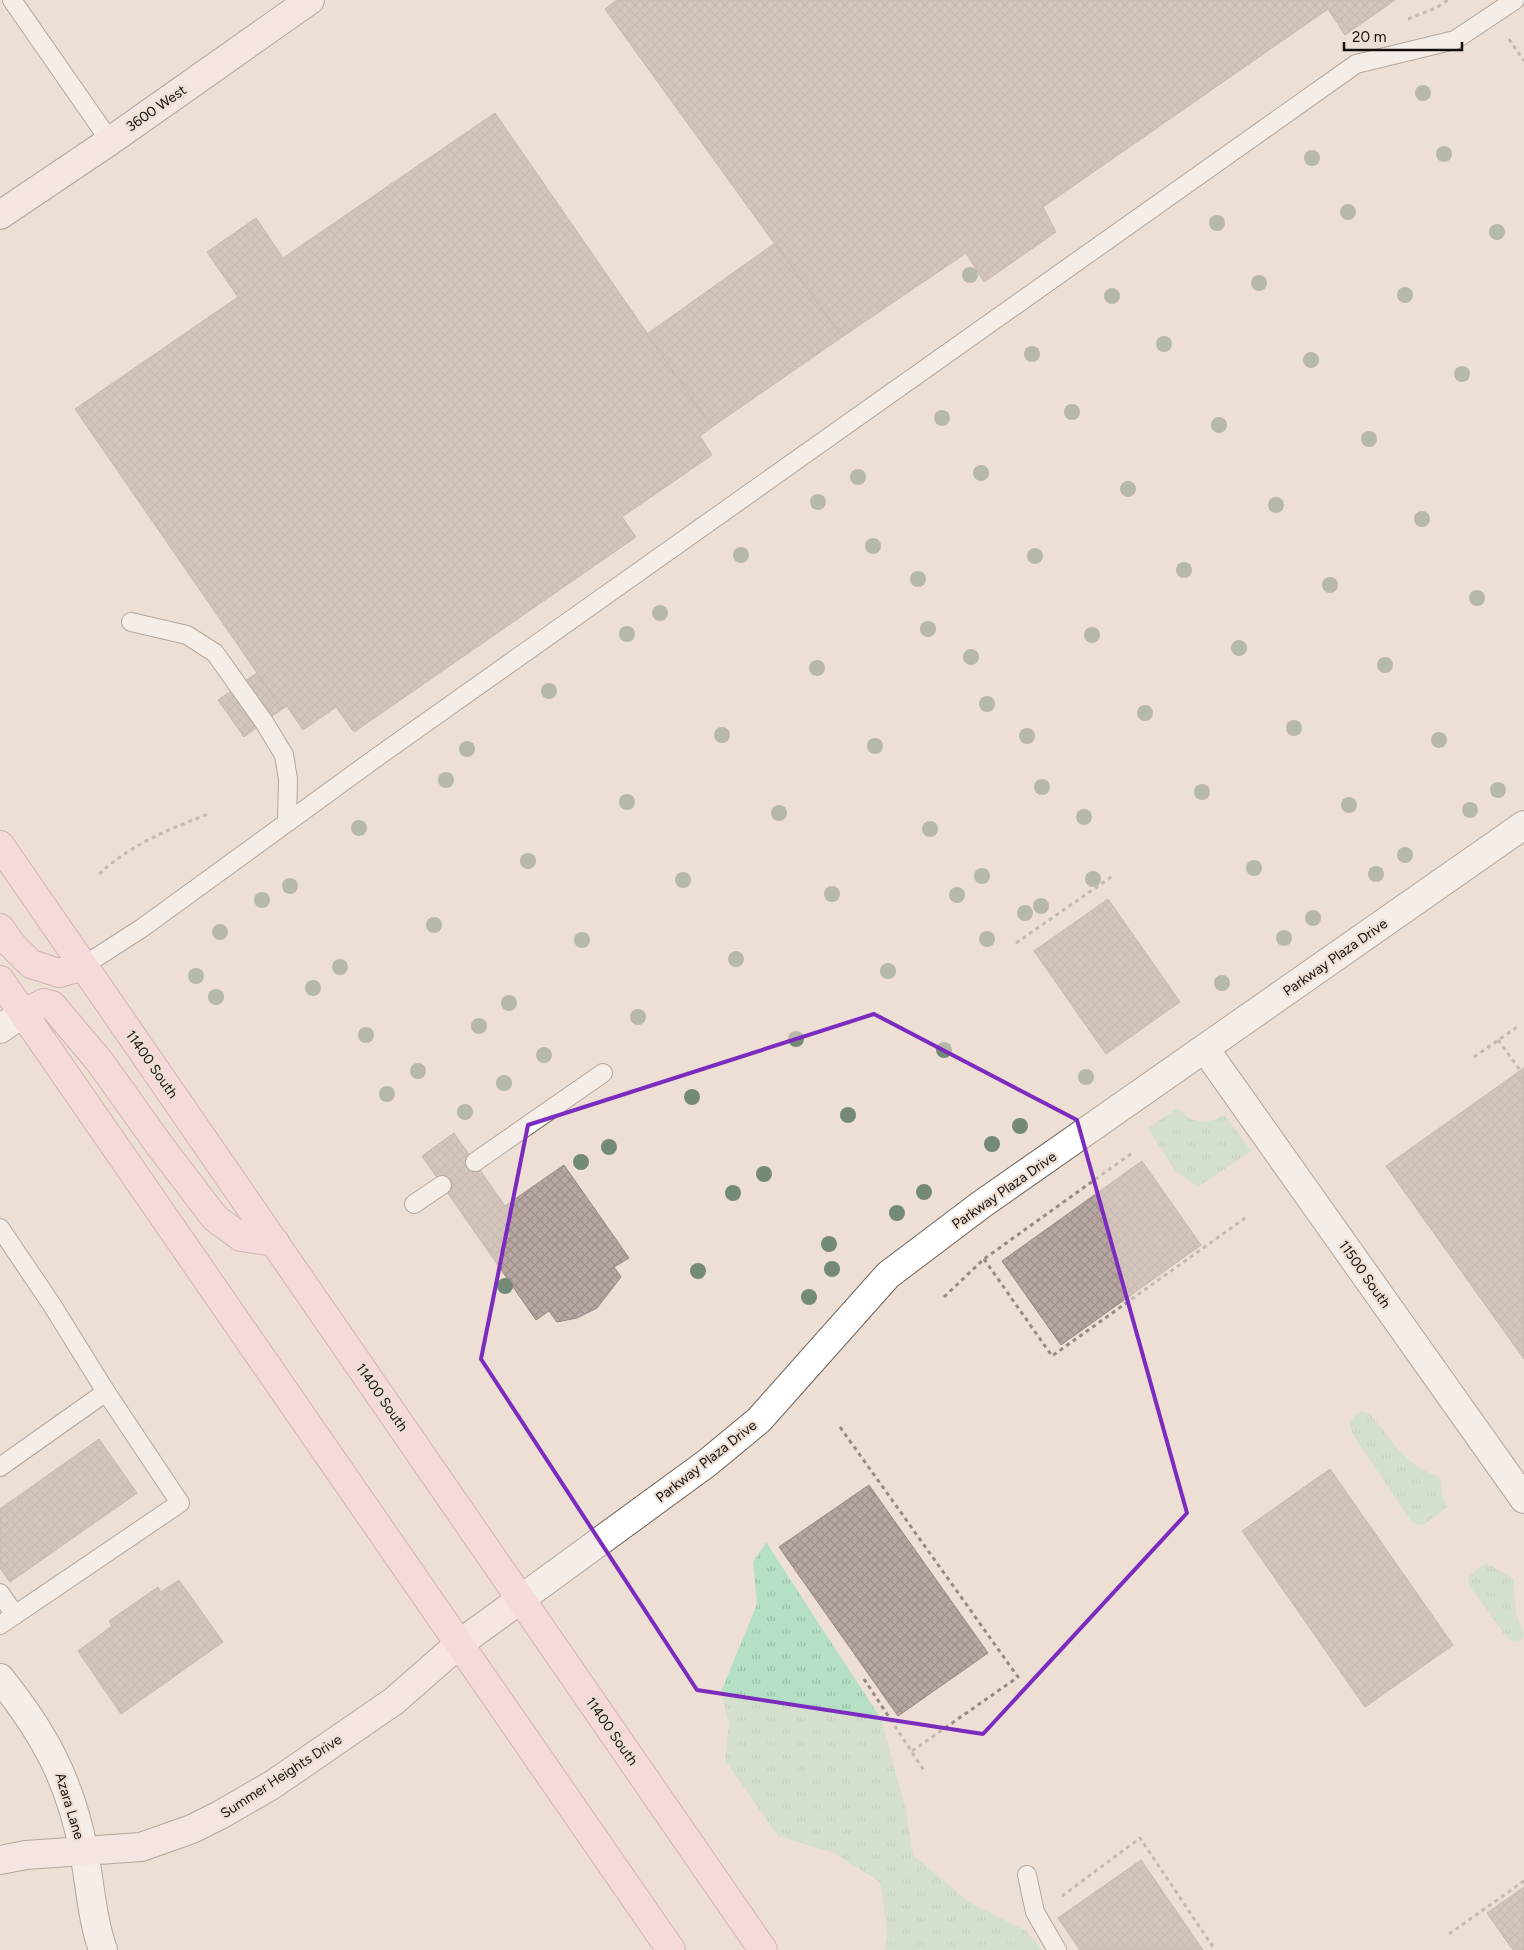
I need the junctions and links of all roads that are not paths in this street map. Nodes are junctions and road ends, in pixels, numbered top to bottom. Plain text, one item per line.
1 (12, 0) edge
2 (310, 0) edge
3 (1516, 0) edge
4 (110, 140) junction
5 (0, 214) edge
6 (131, 622) dead end
7 (287, 822) junction
8 (1524, 825) edge
9 (0, 845) edge
10 (0, 928) edge
11 (84, 966) junction
12 (0, 980) edge
13 (23, 1013) junction
14 (0, 1029) edge
15 (1205, 1049) junction
16 (603, 1073) dead end
17 (475, 1162) dead end
18 (442, 1185) dead end
19 (414, 1204) dead end
20 (0, 1228) edge
21 (275, 1242) junction
22 (106, 1392) junction
23 (0, 1466) edge
24 (1522, 1492) edge
25 (0, 1593) edge
26 (522, 1599) junction
27 (15, 1614) junction
28 (0, 1625) edge
29 (459, 1644) junction
30 (0, 1678) edge
31 (84, 1850) junction
32 (0, 1860) edge
33 (1027, 1875) dead end
34 (102, 1950) edge
35 (671, 1950) edge
36 (763, 1950) edge
37 (1056, 1950) edge

1 - 4 lane
2 - 4 street, 3600 West
3 - 7 lane
4 - 5 street, 3600 West
6 - 7 lane
7 - 11 lane
8 - 15 street, Parkway Plaza Drive
9 - 11 main road, 11400 South
10 - 11 main road
11 - 21 main road, 11400 South
12 - 13 main road
13 - 14 street
13 - 21 main road
13 - 29 main road
15 - 24 street, 11500 South
15 - 26 street, Parkway Plaza Drive
16 - 17 lane
18 - 19 lane
20 - 22 lane
21 - 26 main road, 11400 South
22 - 23 lane
22 - 27 lane
25 - 27 lane
26 - 29 street, Summer Heights Drive
26 - 36 main road, 11400 South
27 - 28 lane
29 - 31 street, Summer Heights Drive
29 - 35 main road
30 - 31 street, Azara Lane
31 - 32 street, Summer Heights Drive
31 - 34 street, Azara Lane
33 - 37 lane

